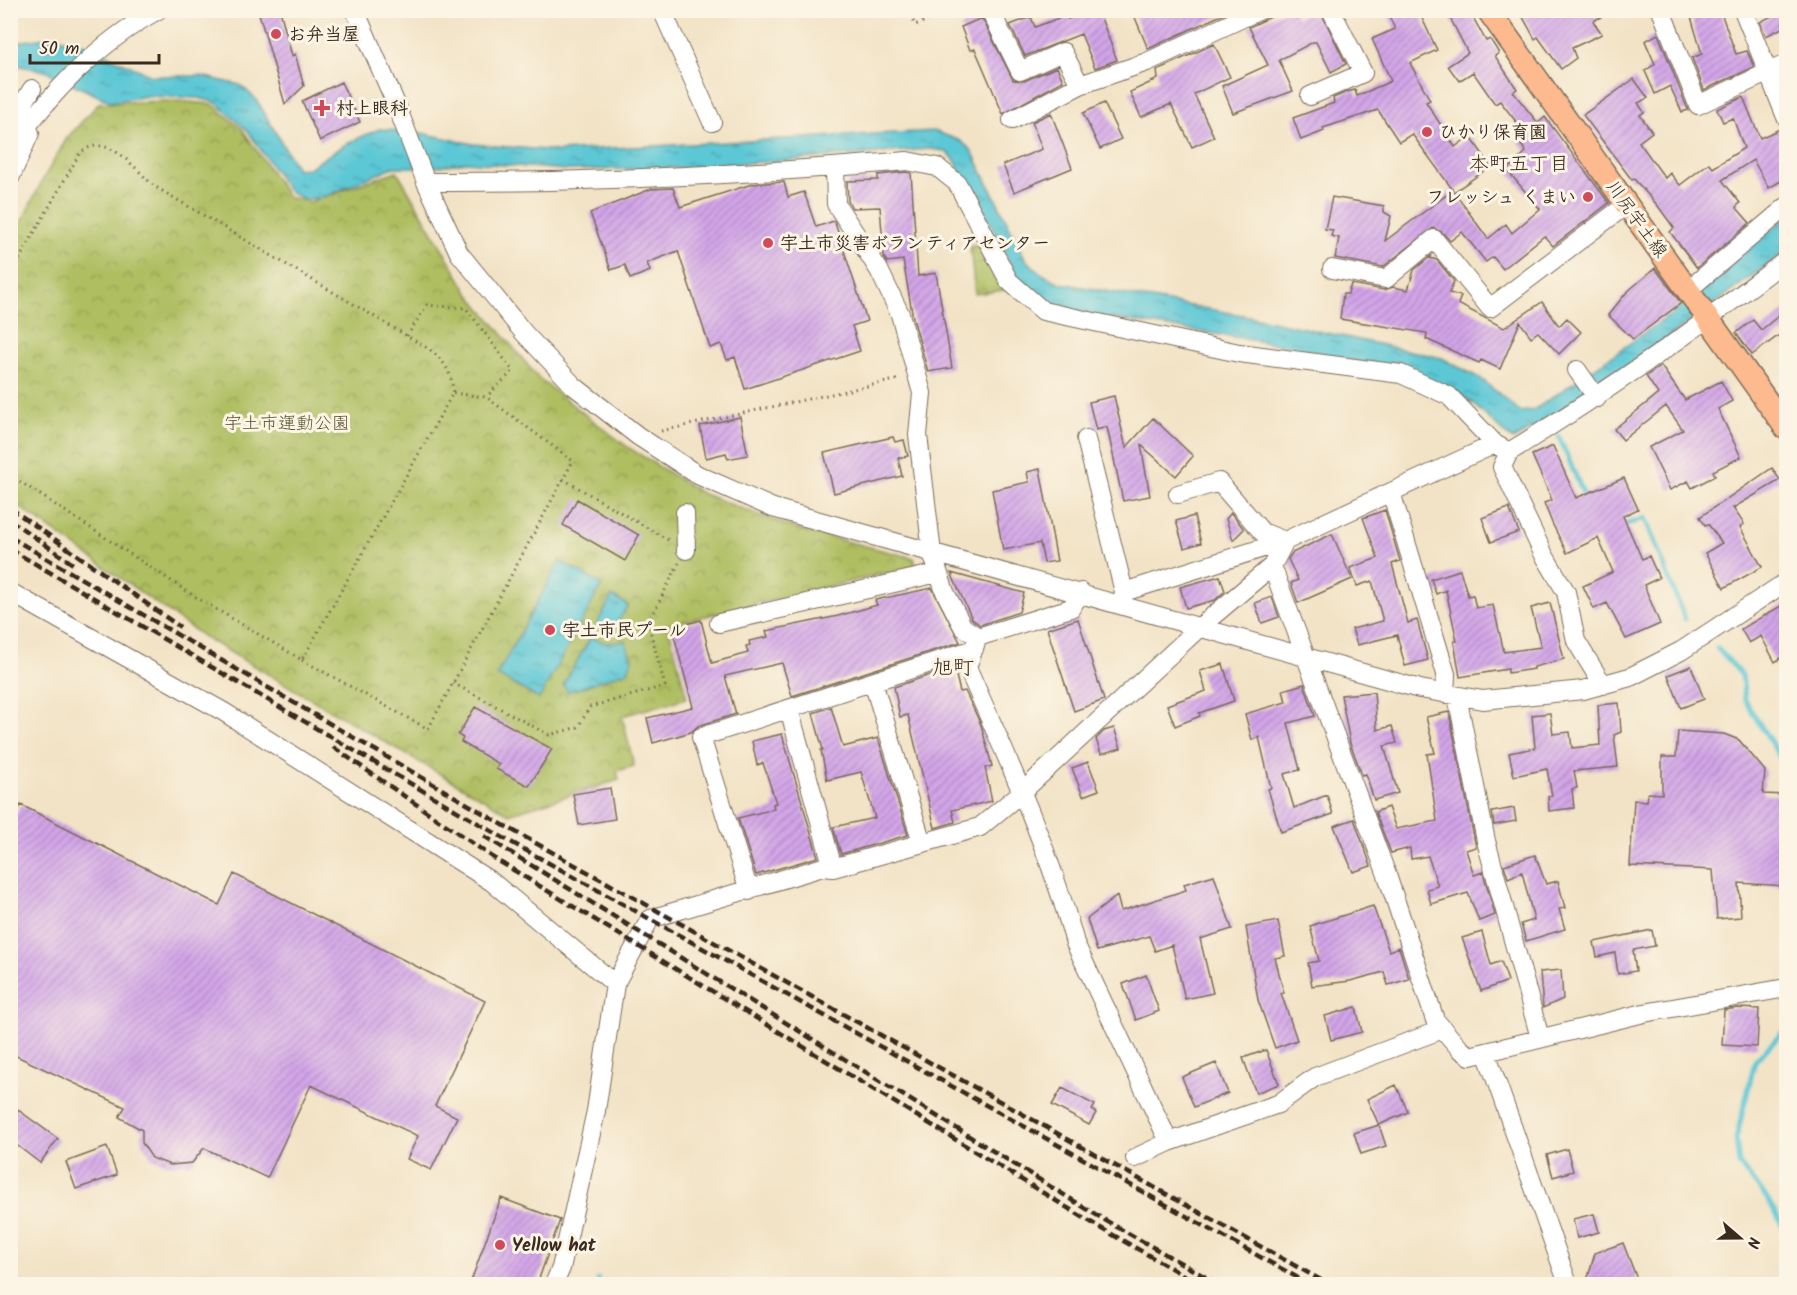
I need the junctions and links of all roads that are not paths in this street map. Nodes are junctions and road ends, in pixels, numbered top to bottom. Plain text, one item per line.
1 (158, 10) edge
2 (355, 10) edge
3 (662, 10) edge
4 (990, 10) edge
5 (1331, 10) edge
6 (1488, 10) edge
7 (1661, 10) edge
8 (1743, 10) edge
9 (1258, 11) edge
10 (1786, 64) edge
11 (1768, 72) junction
12 (1080, 86) junction
13 (32, 89) dead end
14 (1310, 96) dead end
15 (40, 109) junction
16 (1786, 117) edge
17 (1012, 120) dead end
18 (712, 122) dead end
19 (10, 125) edge
20 (10, 148) edge
21 (835, 167) junction
22 (10, 178) edge
23 (426, 182) junction
24 (1626, 205) junction
25 (1786, 207) edge
26 (1786, 260) edge
27 (1332, 269) dead end
28 (1690, 292) junction
29 (1708, 317) junction
30 (1577, 370) dead end
31 (1597, 398) junction
32 (1786, 428) edge
33 (1086, 439) dead end
34 (1502, 448) junction
35 (1391, 492) junction
36 (1178, 494) dead end
37 (686, 513) dead end
38 (1285, 541) junction
39 (686, 550) road end
40 (932, 553) junction
41 (1272, 566) junction
42 (938, 573) junction
43 (1786, 582) edge
44 (10, 592) edge
45 (1081, 592) junction
46 (1122, 598) junction
47 (718, 623) dead end
48 (1201, 626) junction
49 (976, 643) junction
50 (1306, 657) junction
51 (873, 682) junction
52 (1603, 685) junction
53 (1451, 695) junction
54 (789, 709) junction
55 (1022, 792) junction
56 (922, 843) junction
57 (833, 868) junction
58 (749, 891) junction
59 (615, 984) junction
60 (1786, 988) edge
61 (1443, 1029) junction
62 (1540, 1038) junction
63 (1486, 1052) junction
64 (1169, 1142) junction
65 (1135, 1158) dead end
66 (554, 1284) edge
67 (1568, 1284) edge

1 - 15 street
2 - 23 street
3 - 18 street
4 - 12 street
5 - 14 street
6 - 24 main road, 川尻宇土線
7 - 11 street
8 - 11 street
9 - 12 street
10 - 11 street
11 - 16 street
12 - 17 street
13 - 19 street
15 - 20 street
15 - 22 street
21 - 23 street
21 - 34 street
21 - 40 street
23 - 40 street
24 - 27 street
24 - 28 main road, 川尻宇土線
25 - 28 street
26 - 29 street
28 - 29 main road, 川尻宇土線
29 - 31 street
29 - 32 main road, 川尻宇土線
30 - 31 street
31 - 34 street
33 - 46 street
34 - 35 street
34 - 52 street
35 - 38 street
35 - 53 street
36 - 38 street
37 - 39 street
38 - 41 street
38 - 46 street
40 - 42 street
40 - 45 street
41 - 48 street
41 - 50 street
42 - 47 street
42 - 49 street
43 - 52 street
44 - 59 street
45 - 46 street
45 - 49 street
46 - 48 street
48 - 50 street
48 - 55 street
49 - 51 street
49 - 55 street
50 - 53 street
50 - 61 street
51 - 54 street
51 - 56 street
52 - 53 street
53 - 62 street
54 - 57 street
54 - 58 street
55 - 56 street
55 - 64 street
56 - 57 street
57 - 58 street
58 - 59 street
59 - 66 street
60 - 62 street
61 - 63 street
61 - 64 street
62 - 63 street
63 - 67 street
64 - 65 street

